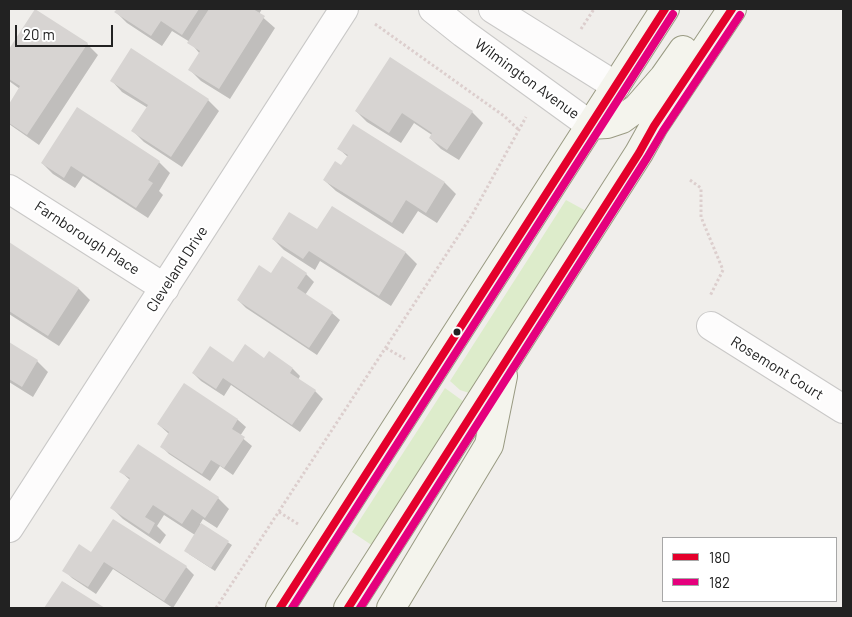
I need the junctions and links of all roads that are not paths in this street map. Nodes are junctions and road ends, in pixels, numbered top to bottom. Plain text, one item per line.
1 (344, 9) edge
2 (433, 9) edge
3 (478, 9) edge
4 (493, 9) edge
5 (665, 9) edge
6 (714, 9) edge
7 (732, 9) edge
8 (463, 33) junction
9 (616, 86) junction
10 (637, 108) junction
11 (590, 125) junction
12 (639, 153) junction
13 (9, 189) edge
14 (165, 288) junction
15 (711, 326) road end
16 (507, 360) junction
17 (843, 409) edge
18 (9, 528) edge
19 (288, 607) edge
20 (348, 608) edge
21 (392, 608) edge

1 - 14 street, Cleveland Drive
2 - 8 street, Wilmington Avenue
3 - 8 street, Wilmington Avenue
4 - 9 street
5 - 9 main road
6 - 10 main road
7 - 12 main road
8 - 11 street, Wilmington Avenue
9 - 10 main road
9 - 11 main road
10 - 11 main road
10 - 12 main road
11 - 19 main road
12 - 16 main road
13 - 14 street, Farnborough Place
14 - 18 street, Cleveland Drive
15 - 17 street, Rosemont Court
16 - 20 main road
16 - 21 main road

